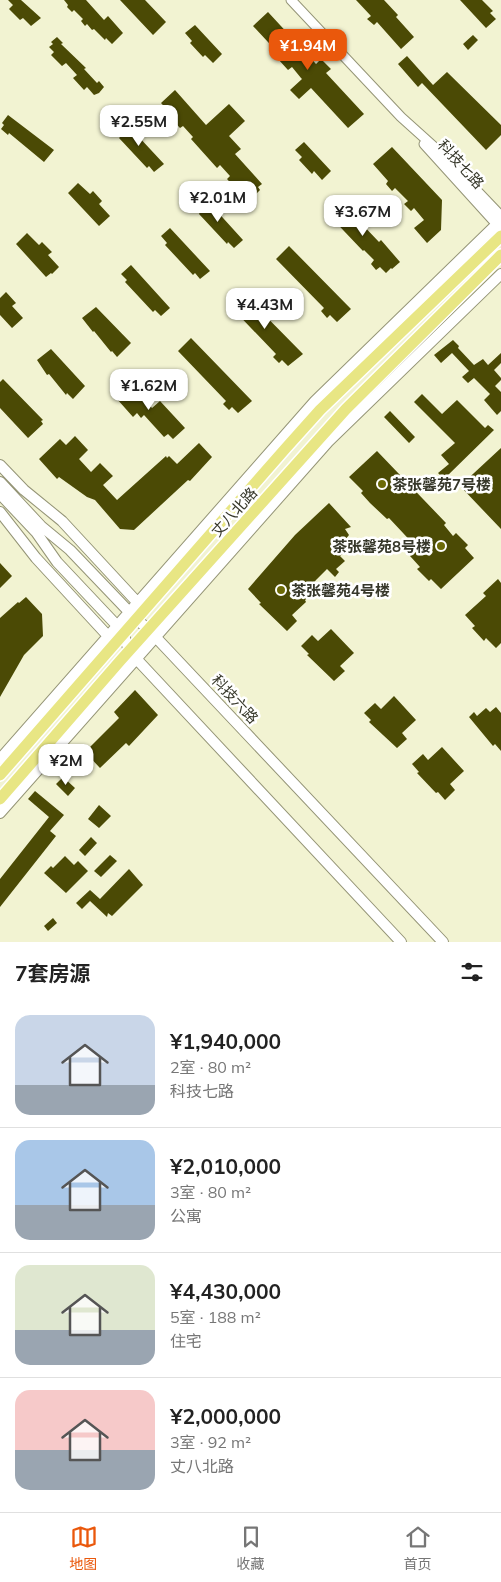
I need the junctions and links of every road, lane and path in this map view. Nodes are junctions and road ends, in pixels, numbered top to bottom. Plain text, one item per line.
1 (292, 0) edge
2 (500, 222) edge
3 (501, 236) edge
4 (501, 255) edge
5 (501, 274) edge
6 (0, 465) edge
7 (0, 482) edge
8 (0, 494) edge
9 (0, 512) edge
10 (137, 602) junction
11 (132, 615) junction
12 (120, 629) junction
13 (152, 633) junction
14 (108, 636) junction
15 (133, 654) junction
16 (0, 759) edge
17 (0, 775) edge
18 (0, 799) edge
19 (0, 814) edge
20 (402, 942) edge
21 (443, 942) edge

1 - 2 street, 科技七路
2 - 10 main road
3 - 11 main road, 丈八北路
4 - 13 main road, 丈八北路
5 - 13 main road
6 - 10 main road
7 - 11 main road, 科技六路
8 - 12 main road
9 - 14 main road
10 - 11 main road
11 - 12 main road, 丈八北路
11 - 13 main road, 科技六路
12 - 14 main road
12 - 15 main road
12 - 17 main road, 丈八北路
13 - 15 main road, 丈八北路
13 - 21 main road, 科技六路
14 - 16 main road
15 - 18 main road, 丈八北路
15 - 19 main road
15 - 20 main road

